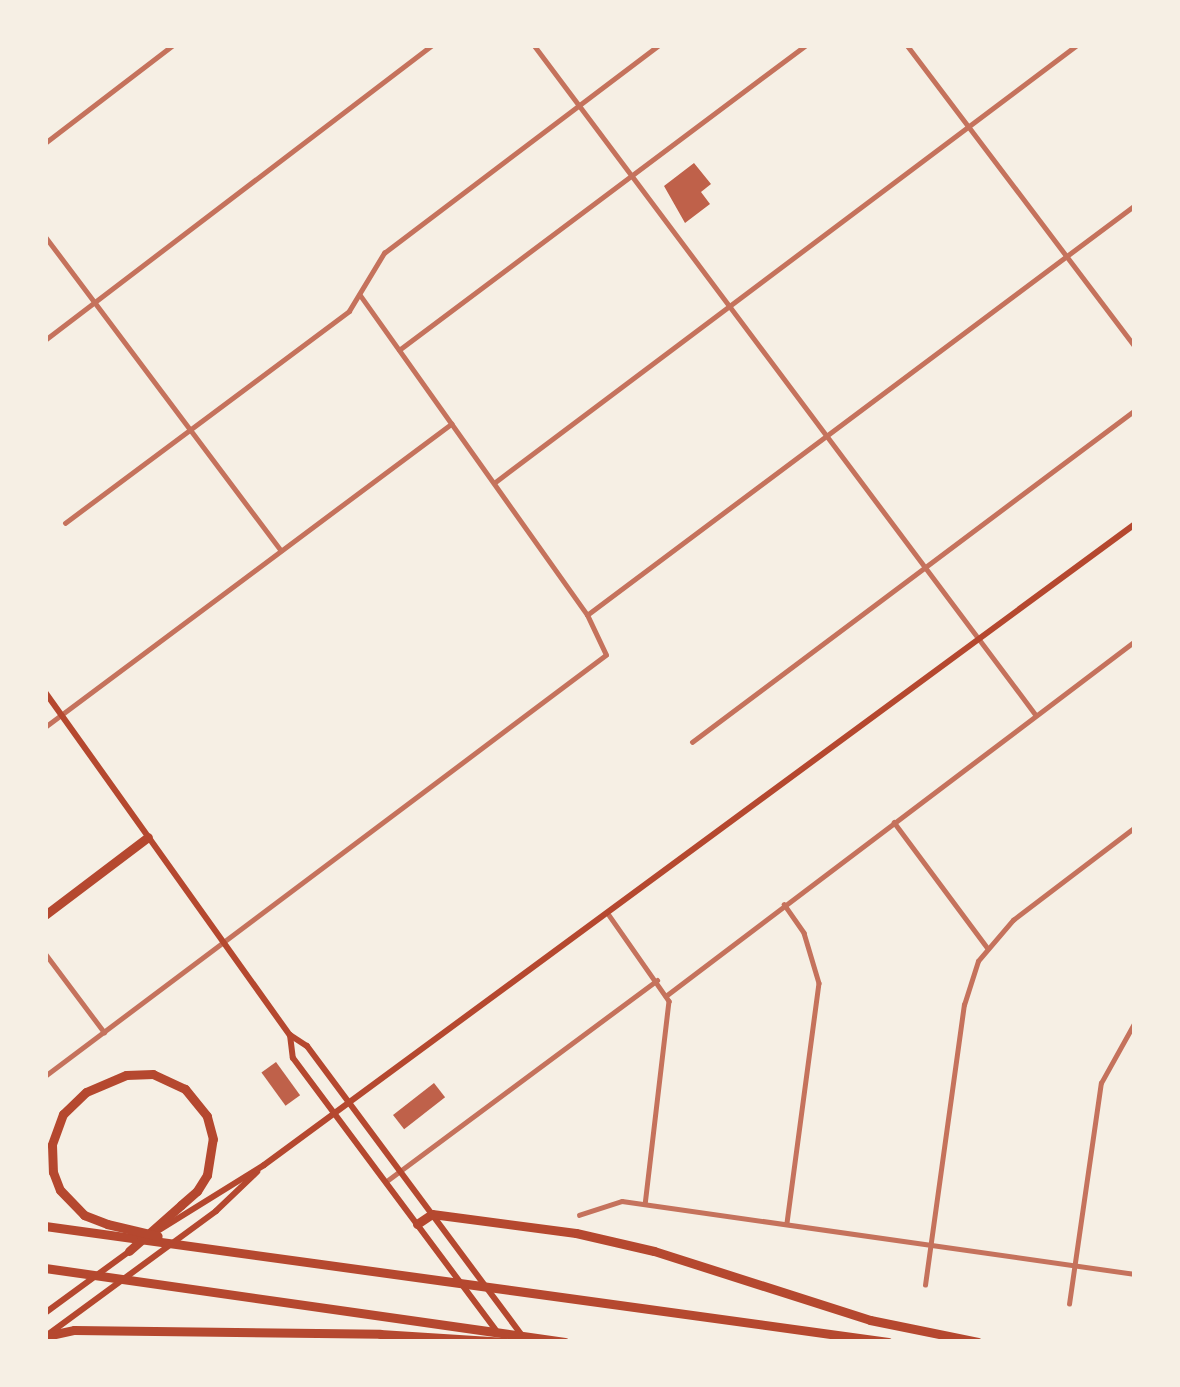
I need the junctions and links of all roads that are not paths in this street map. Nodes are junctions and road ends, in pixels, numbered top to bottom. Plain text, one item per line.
1 (173, 45) edge
2 (431, 45) edge
3 (534, 45) edge
4 (659, 45) edge
5 (806, 45) edge
6 (907, 45) edge
7 (1077, 45) edge
8 (578, 105) junction
9 (968, 126) junction
10 (45, 142) edge
11 (632, 176) junction
12 (1135, 205) edge
13 (45, 236) edge
14 (1066, 256) junction
15 (360, 296) junction
16 (94, 302) junction
17 (729, 306) junction
18 (45, 340) edge
19 (1135, 347) edge
20 (399, 350) junction
21 (1135, 410) edge
22 (452, 424) junction
23 (191, 430) junction
24 (826, 436) junction
25 (494, 483) junction
26 (64, 523) dead end
27 (1135, 524) edge
28 (281, 550) junction
29 (926, 569) junction
30 (587, 615) junction
31 (1135, 640) edge
32 (980, 641) junction
33 (45, 692) edge
34 (62, 714) junction
35 (1036, 716) junction
36 (45, 727) edge
37 (692, 742) dead end
38 (894, 822) junction
39 (1135, 827) edge
40 (148, 837) junction
41 (784, 904) junction
42 (45, 914) edge
43 (609, 915) junction
44 (224, 943) junction
45 (987, 947) junction
46 (45, 953) edge
47 (657, 980) junction
48 (667, 995) junction
49 (1135, 1022) edge
50 (104, 1032) junction
51 (290, 1035) junction
52 (45, 1076) edge
53 (349, 1102) junction
54 (334, 1114) junction
55 (264, 1165) junction
56 (400, 1171) junction
57 (386, 1181) junction
58 (645, 1204) junction
59 (186, 1206) junction
60 (432, 1214) junction
61 (579, 1215) dead end
62 (417, 1225) junction
63 (787, 1225) junction
64 (45, 1226) edge
65 (930, 1245) junction
66 (129, 1251) joint
67 (228, 1251) junction
68 (1073, 1265) junction
69 (45, 1268) edge
70 (1135, 1274) edge
71 (925, 1286) dead end
72 (1069, 1304) dead end
73 (47, 1312) edge
74 (45, 1336) edge
75 (505, 1342) edge
76 (527, 1342) edge
77 (565, 1342) edge
78 (888, 1342) edge
79 (978, 1342) edge

1 - 10 street
2 - 16 street
3 - 8 street
4 - 8 street
5 - 11 street
6 - 9 street
7 - 9 street
8 - 11 street
8 - 15 street
9 - 14 street
9 - 17 street
11 - 17 street
11 - 20 street
12 - 14 street
13 - 16 street
14 - 19 street
14 - 24 street
15 - 20 street
15 - 23 street
16 - 18 street
16 - 23 street
17 - 24 street
17 - 25 street
20 - 22 street
21 - 29 street
22 - 25 street
22 - 28 street
23 - 26 street
23 - 28 street
24 - 29 street
24 - 30 street
25 - 30 street
27 - 32 main road
28 - 34 street
29 - 32 street
29 - 37 street
30 - 44 street
31 - 35 street
32 - 35 street
32 - 43 main road
33 - 34 main road
34 - 36 street
34 - 40 main road
35 - 38 street
38 - 41 street
38 - 45 street
39 - 45 street
40 - 42 highway
40 - 44 main road
41 - 48 street
41 - 63 street
43 - 47 street
43 - 53 main road
44 - 50 street
44 - 51 main road
45 - 65 street
46 - 50 street
47 - 48 street
47 - 56 street
48 - 58 street
49 - 68 street
50 - 52 street
51 - 53 main road
51 - 54 main road
53 - 54 main road
53 - 56 main road
54 - 55 main road
54 - 57 main road
55 - 59 main road
55 - 74 main road
56 - 57 street
56 - 60 main road
57 - 62 main road
58 - 61 street
58 - 63 street
59 - 66 highway
59 - 67 highway
60 - 62 highway
60 - 76 main road
60 - 79 highway
62 - 75 main road
63 - 65 street
64 - 67 highway
65 - 68 street
65 - 71 street
66 - 73 main road
67 - 78 highway
68 - 70 street
68 - 72 street
69 - 77 highway
74 - 75 highway

